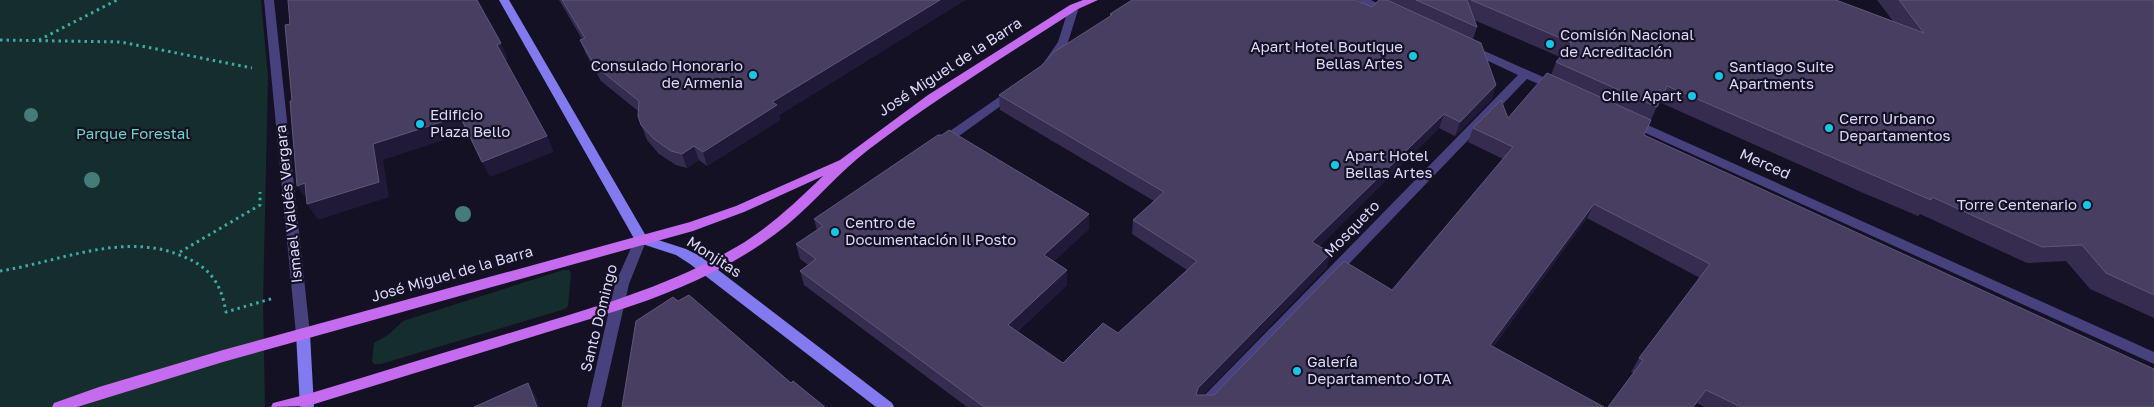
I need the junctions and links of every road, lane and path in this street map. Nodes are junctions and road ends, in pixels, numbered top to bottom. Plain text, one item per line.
1 (117, 0) edge
2 (269, 0) edge
3 (504, 0) edge
4 (1092, 0) edge
5 (1362, 0) edge
6 (1078, 4) edge
7 (1398, 16) edge
8 (0, 40) edge
9 (39, 40) junction
10 (1462, 45) edge
11 (252, 60) dead end
12 (1042, 70) edge
13 (1526, 74) junction
14 (1020, 87) edge
15 (1562, 90) edge
16 (1616, 115) edge
17 (939, 145) edge
18 (848, 160) junction
19 (259, 186) dead end
20 (641, 239) junction
21 (179, 252) junction
22 (708, 269) junction
23 (0, 271) edge
24 (298, 291) junction
25 (616, 306) junction
26 (303, 334) junction
27 (2154, 358) edge
28 (307, 404) edge
29 (59, 407) edge
30 (278, 407) edge
31 (594, 407) edge
32 (887, 407) edge
33 (1202, 407) edge

1 - 9 path
2 - 24 street, Ismael Valdés Vergara
3 - 20 main road
4 - 6 main road, José Miguel de la Barra
5 - 7 street
6 - 12 street
6 - 18 main road, José Miguel de la Barra
8 - 9 path
9 - 11 path
10 - 13 street
13 - 15 street
13 - 33 street, Mosqueto
14 - 17 street
16 - 27 street, Merced
18 - 20 main road, José Miguel de la Barra
18 - 22 main road, José Miguel de la Barra
19 - 21 path
20 - 22 main road, Monjitas
20 - 25 street, Santo Domingo
20 - 26 main road, José Miguel de la Barra
21 - 23 path
21 - 24 path
22 - 25 main road, José Miguel de la Barra
22 - 32 main road, Monjitas
24 - 26 street, Ismael Valdés Vergara
25 - 28 main road, José Miguel de la Barra
25 - 31 street, Santo Domingo
26 - 28 main road, Ismael Valdés Vergara
26 - 29 main road, José Miguel de la Barra
28 - 30 main road, José Miguel de la Barra

